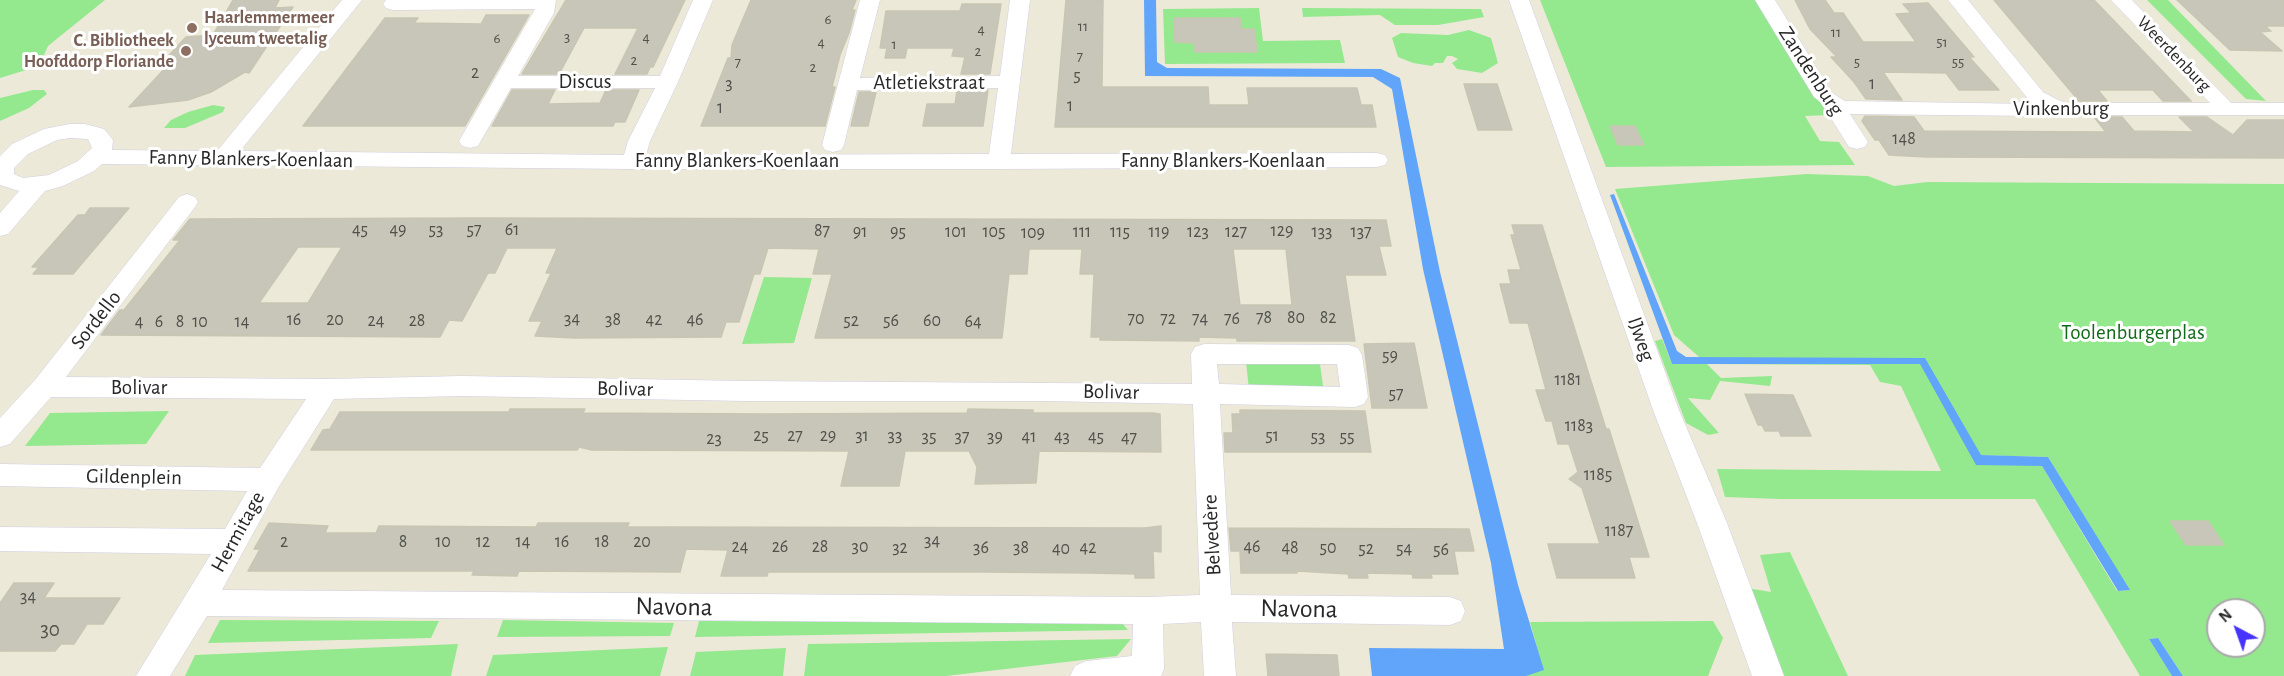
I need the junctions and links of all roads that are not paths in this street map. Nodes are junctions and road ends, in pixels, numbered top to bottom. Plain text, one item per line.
1 (352, 0) edge
2 (703, 0) edge
3 (870, 0) edge
4 (1020, 0) edge
5 (1519, 0) edge
6 (1765, 0) edge
7 (1958, 0) edge
8 (2121, 0) edge
9 (546, 2) edge
10 (393, 4) dead end
11 (502, 82) junction
12 (668, 82) junction
13 (1010, 82) junction
14 (848, 84) junction
15 (2051, 105) junction
16 (1839, 106) junction
17 (2225, 109) junction
18 (2284, 109) edge
19 (470, 141) dead end
20 (1857, 142) dead end
21 (833, 145) dead end
22 (97, 157) junction
23 (223, 158) junction
24 (4, 159) edge
25 (1377, 160) dead end
26 (633, 162) junction
27 (999, 162) junction
28 (37, 185) junction
29 (5, 189) edge
30 (187, 202) dead end
31 (0, 228) edge
32 (44, 387) junction
33 (326, 389) junction
34 (1206, 394) junction
35 (0, 435) edge
36 (0, 475) edge
37 (268, 480) junction
38 (0, 539) edge
39 (233, 542) junction
40 (199, 603) junction
41 (1216, 608) junction
42 (1148, 611) junction
43 (1450, 611) dead end
44 (152, 676) edge
45 (1086, 676) edge
46 (1220, 676) edge
47 (1768, 676) edge

1 - 23 street
2 - 12 street
3 - 14 street
4 - 13 street, Atletiekstraat
5 - 47 street, IJweg
6 - 16 street, Zandenburg
7 - 15 street
8 - 17 street, Weerdenburg
9 - 10 street
9 - 11 street
11 - 12 street, Discus
11 - 19 street
12 - 26 street
13 - 14 street, Atletiekstraat
13 - 27 street, Atletiekstraat
14 - 21 street
15 - 16 street, Vinkenburg
15 - 17 street, Vinkenburg
16 - 20 street, Zandenburg
17 - 18 street, Vinkenburg
22 - 23 street, Fanny Blankers-Koenlaan
22 - 24 street
22 - 28 street
23 - 26 street, Fanny Blankers-Koenlaan
24 - 29 street
25 - 27 street, Fanny Blankers-Koenlaan
26 - 27 street, Fanny Blankers-Koenlaan
28 - 29 street
28 - 31 street
30 - 32 street, Sordello
32 - 33 street, Bolivar
32 - 35 street, Sordello
33 - 34 street, Bolivar
33 - 37 street, Hermitage
34 - 34 street, Bolivar
34 - 41 street, Belvedère
36 - 37 street, Gildenplein
37 - 39 street, Hermitage
38 - 39 street
39 - 40 street, Hermitage
40 - 42 street, Navona
40 - 44 street, Hermitage
41 - 42 street, Navona
41 - 43 street, Navona
41 - 46 street, Belvedère
42 - 45 street

